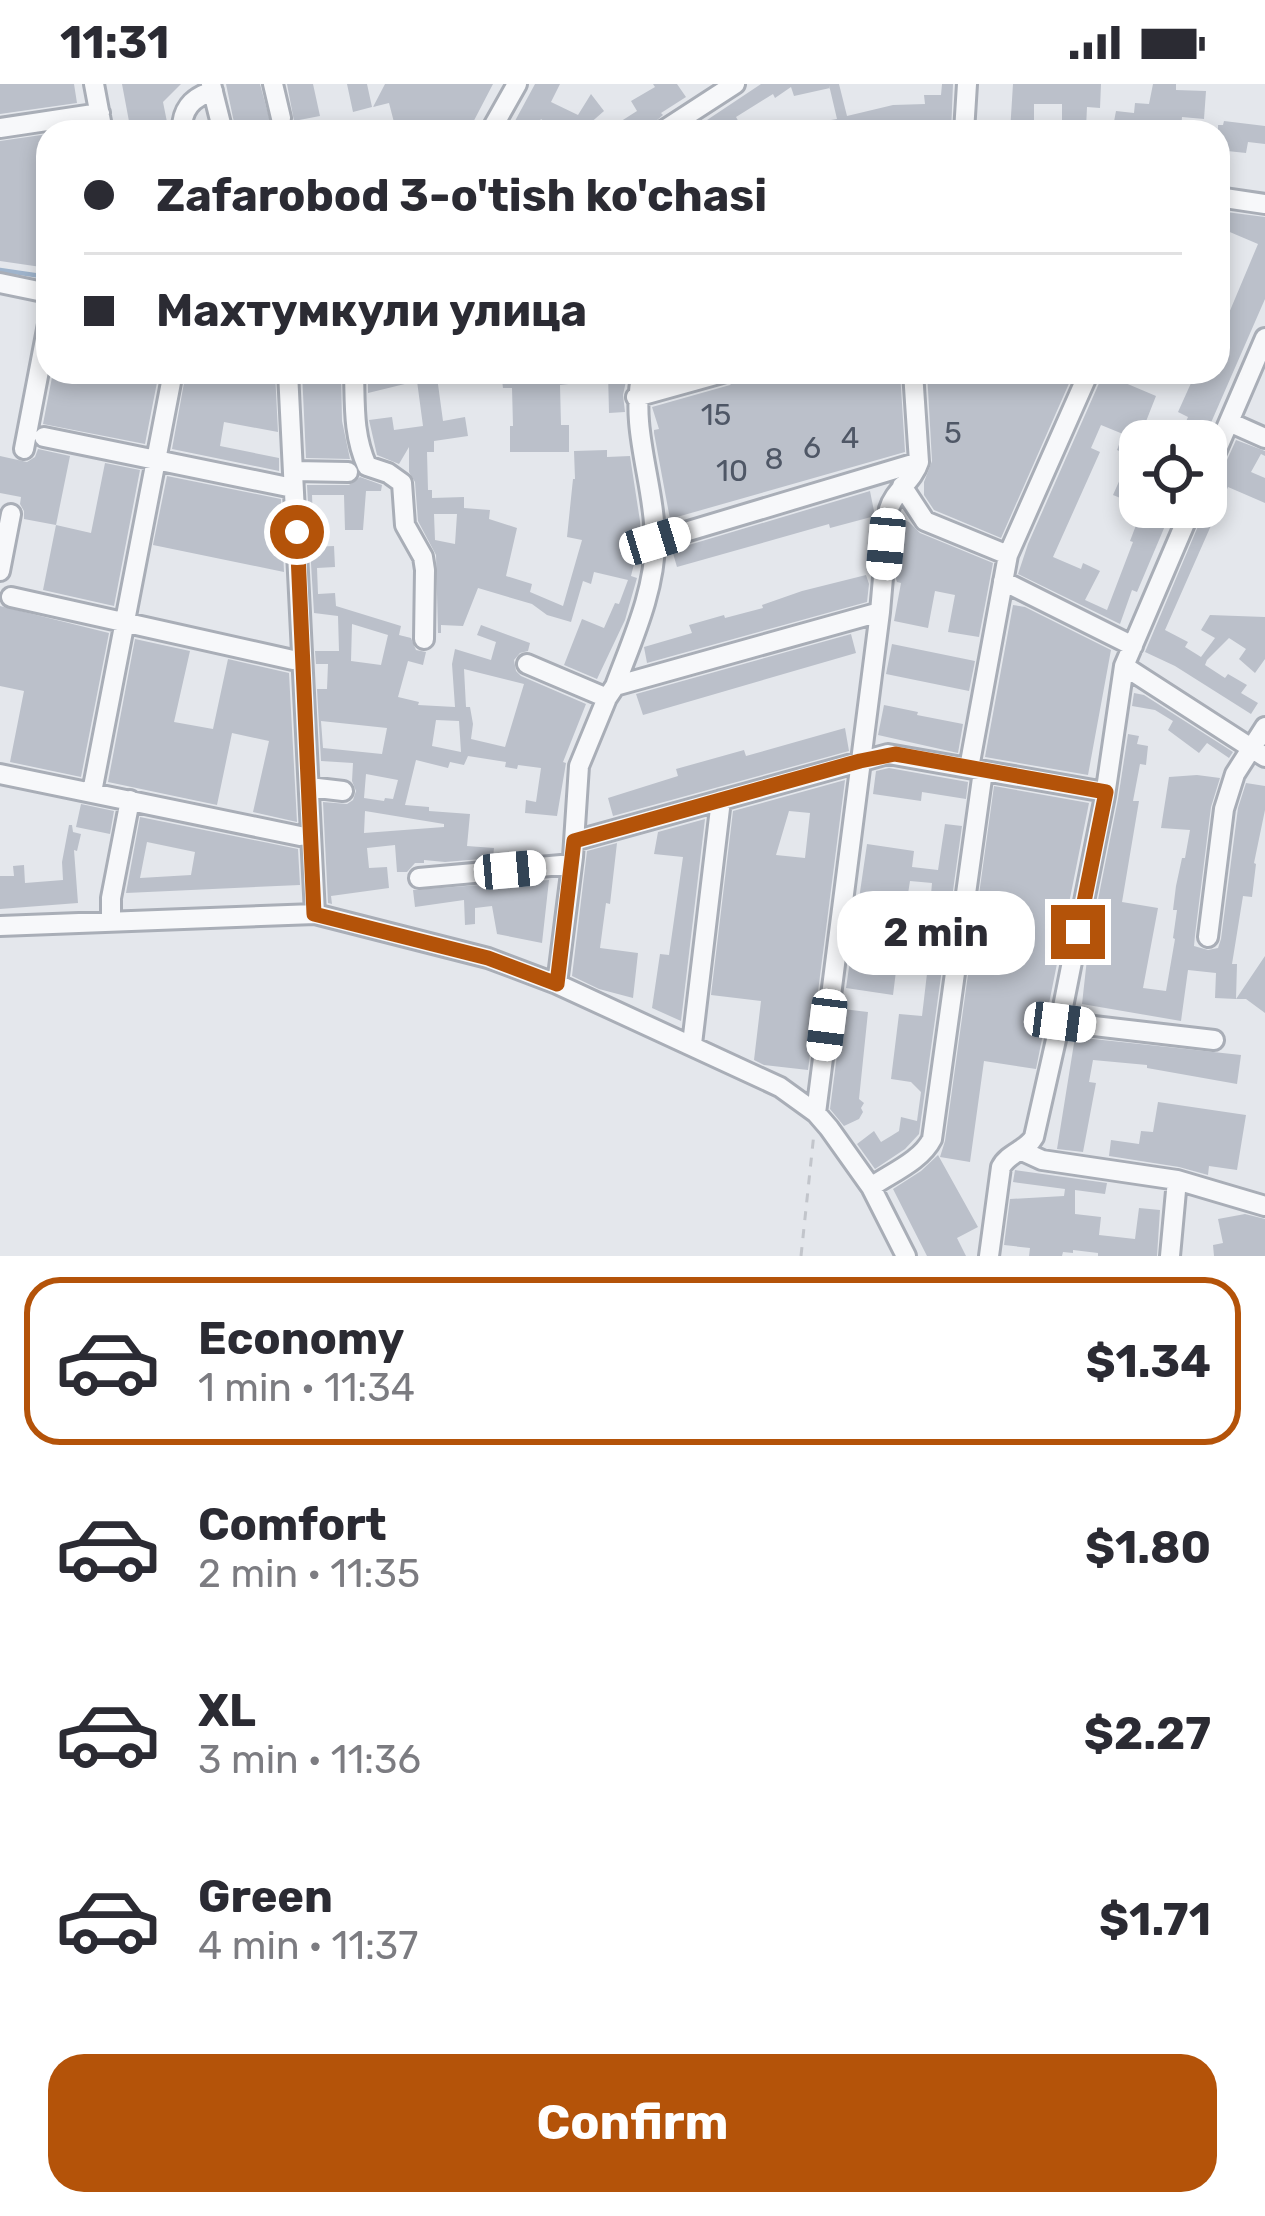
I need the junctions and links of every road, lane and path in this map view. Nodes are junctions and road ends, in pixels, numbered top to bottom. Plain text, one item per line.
1 (94, 84) edge
2 (273, 84) edge
3 (517, 84) edge
4 (692, 84) edge
5 (735, 84) edge
6 (968, 84) edge
7 (212, 87) edge
8 (704, 104) junction
9 (281, 118) dead end
10 (100, 120) edge
11 (183, 120) edge
12 (221, 120) edge
13 (497, 120) edge
14 (679, 120) edge
15 (965, 120) edge
16 (36, 126) edge
17 (0, 128) edge
18 (1230, 199) edge
19 (1265, 204) edge
20 (0, 283) edge
21 (36, 290) edge
22 (1265, 338) edge
23 (36, 384) edge
24 (170, 384) edge
25 (288, 384) edge
26 (355, 384) edge
27 (640, 384) edge
28 (683, 384) edge
29 (914, 384) edge
30 (1085, 384) edge
31 (636, 397) junction
32 (1228, 422) joint
33 (44, 437) dead end
34 (1265, 438) edge
35 (24, 448) dead end
36 (156, 458) junction
37 (919, 462) junction
38 (348, 472) dead end
39 (291, 479) junction
40 (902, 486) junction
41 (11, 514) dead end
42 (1183, 528) edge
43 (655, 541) junction
44 (1008, 554) junction
45 (0, 571) edge
46 (1003, 581) junction
47 (10, 597) dead end
48 (880, 612) junction
49 (125, 622) junction
50 (424, 639) dead end
51 (1132, 646) junction
52 (292, 661) dead end
53 (527, 664) dead end
54 (1124, 666) junction
55 (611, 692) junction
56 (1265, 727) edge
57 (1257, 752) edge
58 (860, 761) junction
59 (976, 770) junction
60 (0, 774) edge
61 (309, 788) junction
62 (343, 791) dead end
63 (1106, 792) junction
64 (92, 793) junction
65 (130, 800) junction
66 (721, 800) junction
67 (300, 836) dead end
68 (574, 841) junction
69 (572, 864) junction
70 (419, 878) dead end
71 (314, 914) junction
72 (111, 922) junction
73 (0, 926) edge
74 (1208, 937) dead end
75 (557, 984) junction
76 (1060, 1022) junction
77 (1214, 1040) dead end
78 (692, 1044) junction
79 (816, 1113) junction
80 (1019, 1150) junction
81 (1177, 1180) junction
82 (871, 1187) junction
83 (1265, 1206) edge
84 (801, 1256) edge
85 (906, 1256) edge
86 (988, 1256) edge
87 (1170, 1256) edge

1 - 10 street
2 - 9 street
3 - 13 street
4 - 8 street
5 - 8 street
6 - 15 street
7 - 11 street
7 - 12 street
8 - 14 street
16 - 17 street
18 - 19 street
20 - 21 street
22 - 32 street
23 - 35 street
24 - 36 street
25 - 39 street
26 - 50 street
27 - 31 street
28 - 31 street
29 - 37 street
30 - 44 street
31 - 43 street
32 - 34 street
33 - 36 street
36 - 39 street
36 - 49 street
37 - 40 street
37 - 43 street
38 - 39 street
39 - 61 street
40 - 44 street
40 - 48 street
41 - 45 street
42 - 51 street
43 - 55 street
44 - 46 street
46 - 51 street
46 - 59 street
47 - 49 street
48 - 55 street
48 - 58 street
49 - 52 street
49 - 64 street
51 - 54 street
53 - 55 street
54 - 57 street
54 - 63 street
55 - 68 street
56 - 57 street
57 - 74 street
58 - 59 street
58 - 66 street
58 - 79 street
59 - 63 street
59 - 82 street
60 - 64 street
61 - 62 street
61 - 71 street
63 - 76 street
64 - 65 street
65 - 67 street
65 - 72 street
66 - 68 street
66 - 78 street
68 - 69 street
69 - 70 street
69 - 75 street
71 - 72 street
71 - 75 street
72 - 73 street
75 - 78 street
76 - 77 street
76 - 80 street
78 - 79 street
79 - 82 street
79 - 84 path
80 - 81 street
80 - 86 street
81 - 83 street
81 - 87 street
82 - 85 street

